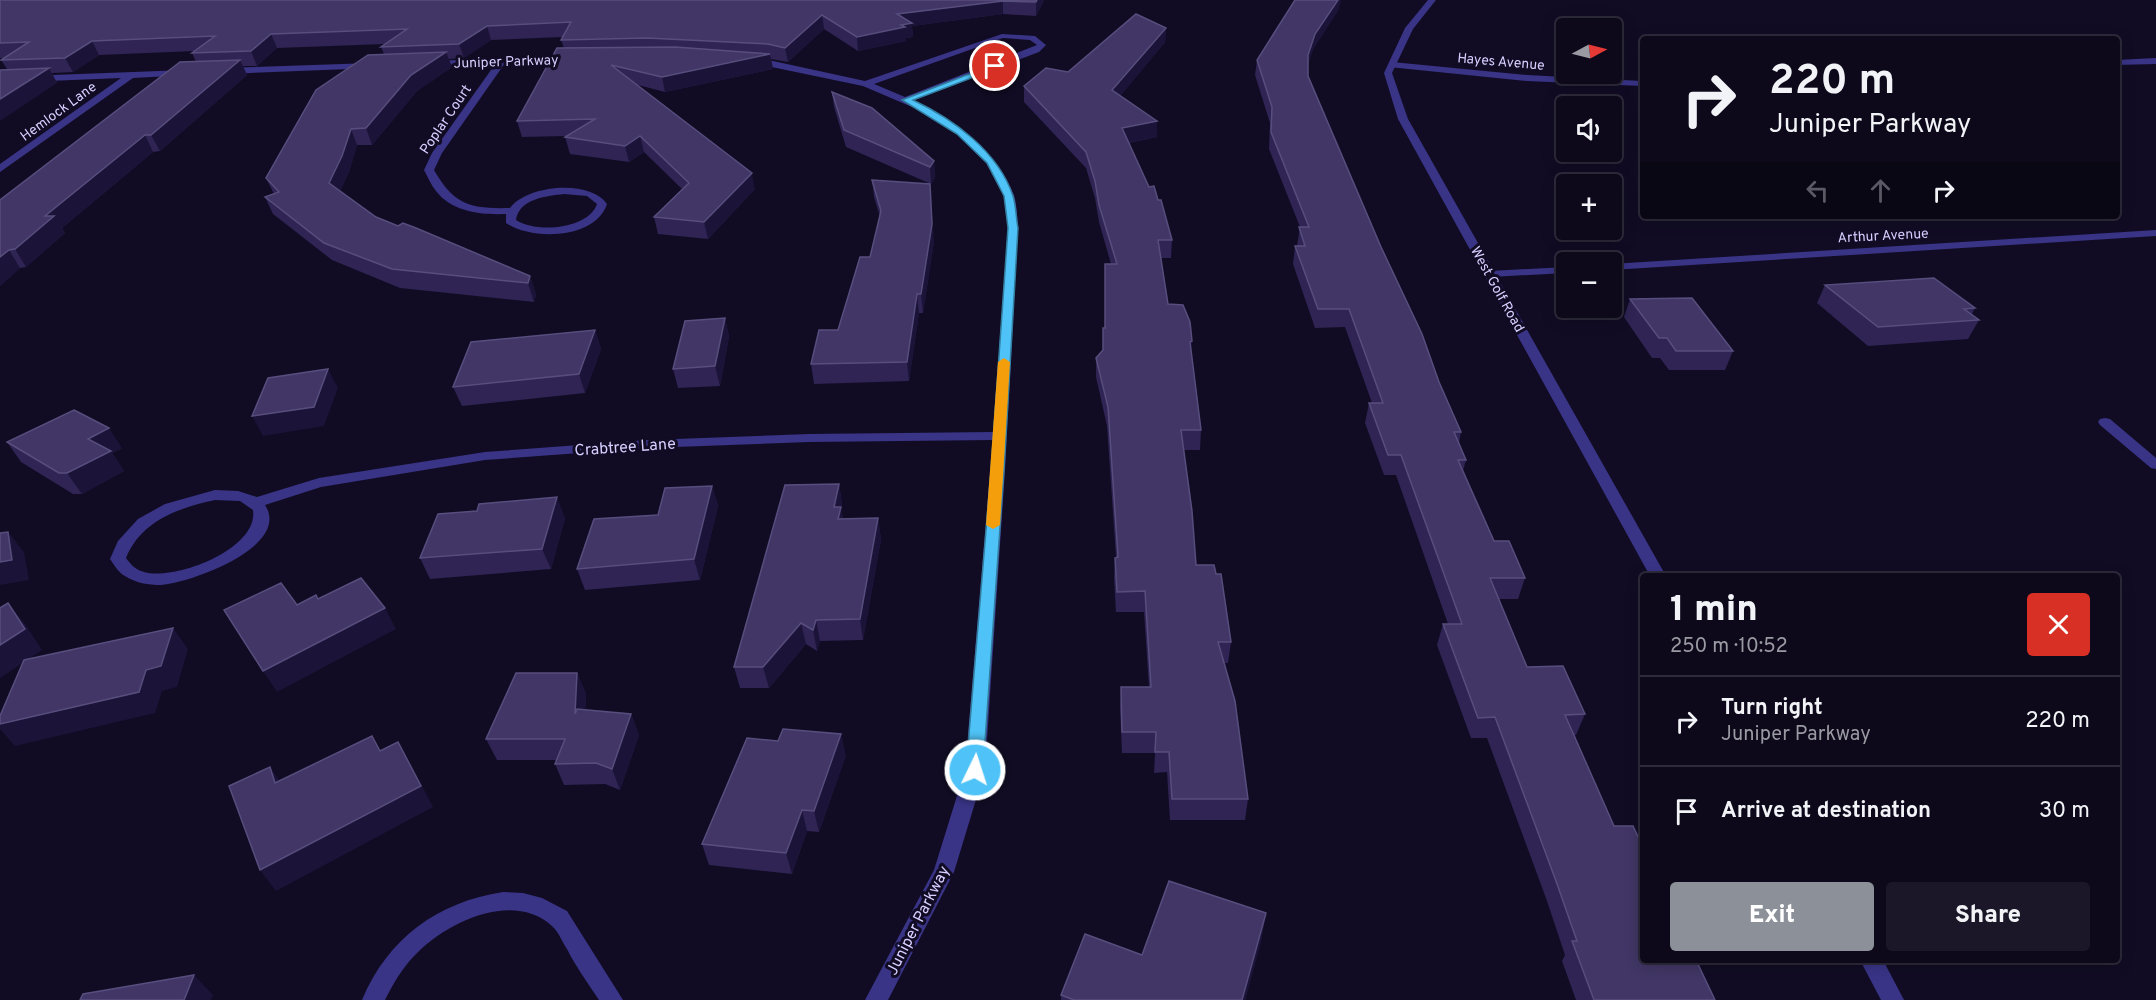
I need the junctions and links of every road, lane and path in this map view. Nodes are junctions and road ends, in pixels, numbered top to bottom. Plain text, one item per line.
1 (1432, 0) edge
2 (581, 58) edge
3 (502, 61) junction
4 (741, 61) edge
5 (2156, 61) edge
6 (2120, 63) edge
7 (416, 64) edge
8 (1392, 64) junction
9 (381, 65) edge
10 (131, 75) junction
11 (0, 80) edge
12 (866, 84) junction
13 (1640, 84) edge
14 (906, 100) junction
15 (0, 169) edge
16 (512, 211) junction
17 (2156, 233) edge
18 (1622, 266) edge
19 (1556, 271) edge
20 (1490, 274) junction
21 (2105, 422) dead end
22 (1000, 436) junction
23 (2156, 465) edge
24 (255, 503) junction
25 (1656, 573) edge
26 (1873, 963) edge
27 (373, 1000) edge
28 (612, 1000) edge
29 (876, 1000) edge
30 (1893, 1000) edge

1 - 8 street, West Golf Road
2 - 3 street, Juniper Parkway
3 - 7 street, Juniper Parkway
3 - 16 street, Poplar Court
4 - 12 street, Juniper Parkway
5 - 6 street
8 - 13 street, Hayes Avenue
8 - 20 street, West Golf Road
9 - 10 street
10 - 11 street
10 - 15 street, Hemlock Lane
12 - 14 street, Juniper Parkway
12 - 14 street
14 - 22 street, Juniper Parkway
16 - 16 street
17 - 18 street, Arthur Avenue
19 - 20 street
20 - 25 street, West Golf Road
21 - 23 street
22 - 24 street, Crabtree Lane
22 - 29 street, Juniper Parkway
24 - 24 street
26 - 30 street
27 - 28 street

